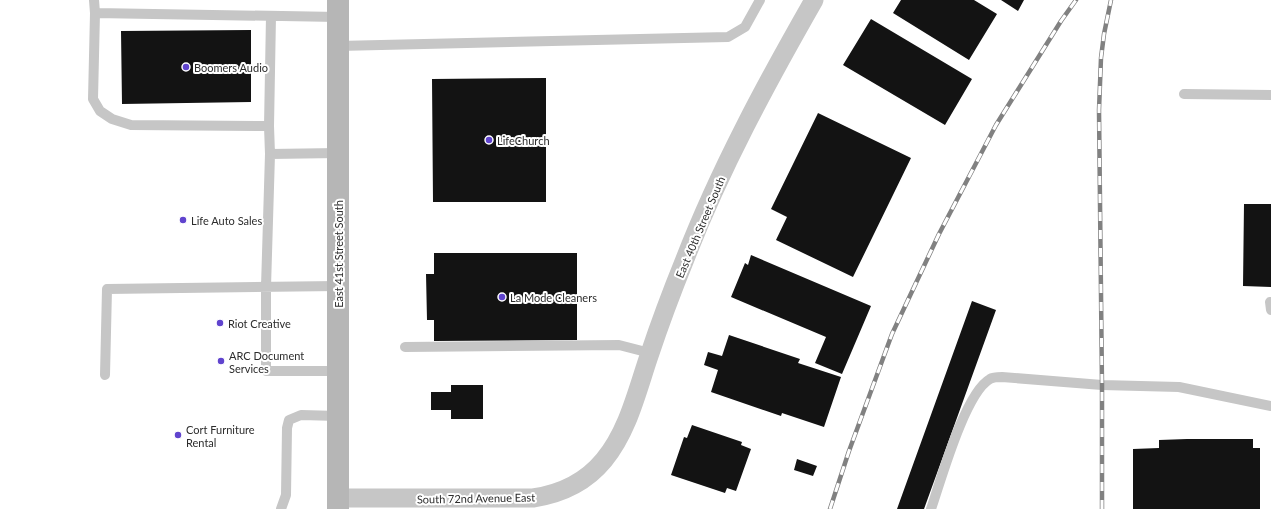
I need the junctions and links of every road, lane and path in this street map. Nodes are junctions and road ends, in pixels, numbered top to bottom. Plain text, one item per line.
1 (94, 0) edge
2 (760, 0) edge
3 (814, 0) edge
4 (338, 9) edge
5 (95, 13) junction
6 (271, 16) junction
7 (338, 46) junction
8 (1184, 94) dead end
9 (1271, 95) edge
10 (269, 126) junction
11 (338, 153) junction
12 (270, 154) junction
13 (338, 286) junction
14 (266, 287) junction
15 (405, 348) dead end
16 (650, 354) junction
17 (338, 371) junction
18 (105, 375) dead end
19 (1271, 406) edge
20 (338, 416) junction
21 (603, 461) joint
22 (338, 504) edge
23 (281, 509) edge
24 (931, 509) edge

1 - 5 lane
2 - 7 lane
3 - 16 street, East 40th Street South
4 - 6 lane
4 - 7 main road, East 41st Street South
5 - 6 lane
5 - 10 lane
6 - 10 lane
7 - 11 main road, East 41st Street South
8 - 9 lane
10 - 12 lane
11 - 12 lane
11 - 13 main road, East 41st Street South
12 - 14 lane
13 - 14 lane
13 - 17 main road, East 41st Street South
14 - 17 lane
14 - 18 lane
15 - 16 lane
16 - 21 street, East 40th Street South
17 - 20 main road, East 41st Street South
19 - 24 lane
20 - 22 main road, East 41st Street South
20 - 23 lane
21 - 22 street, South 72nd Avenue East

